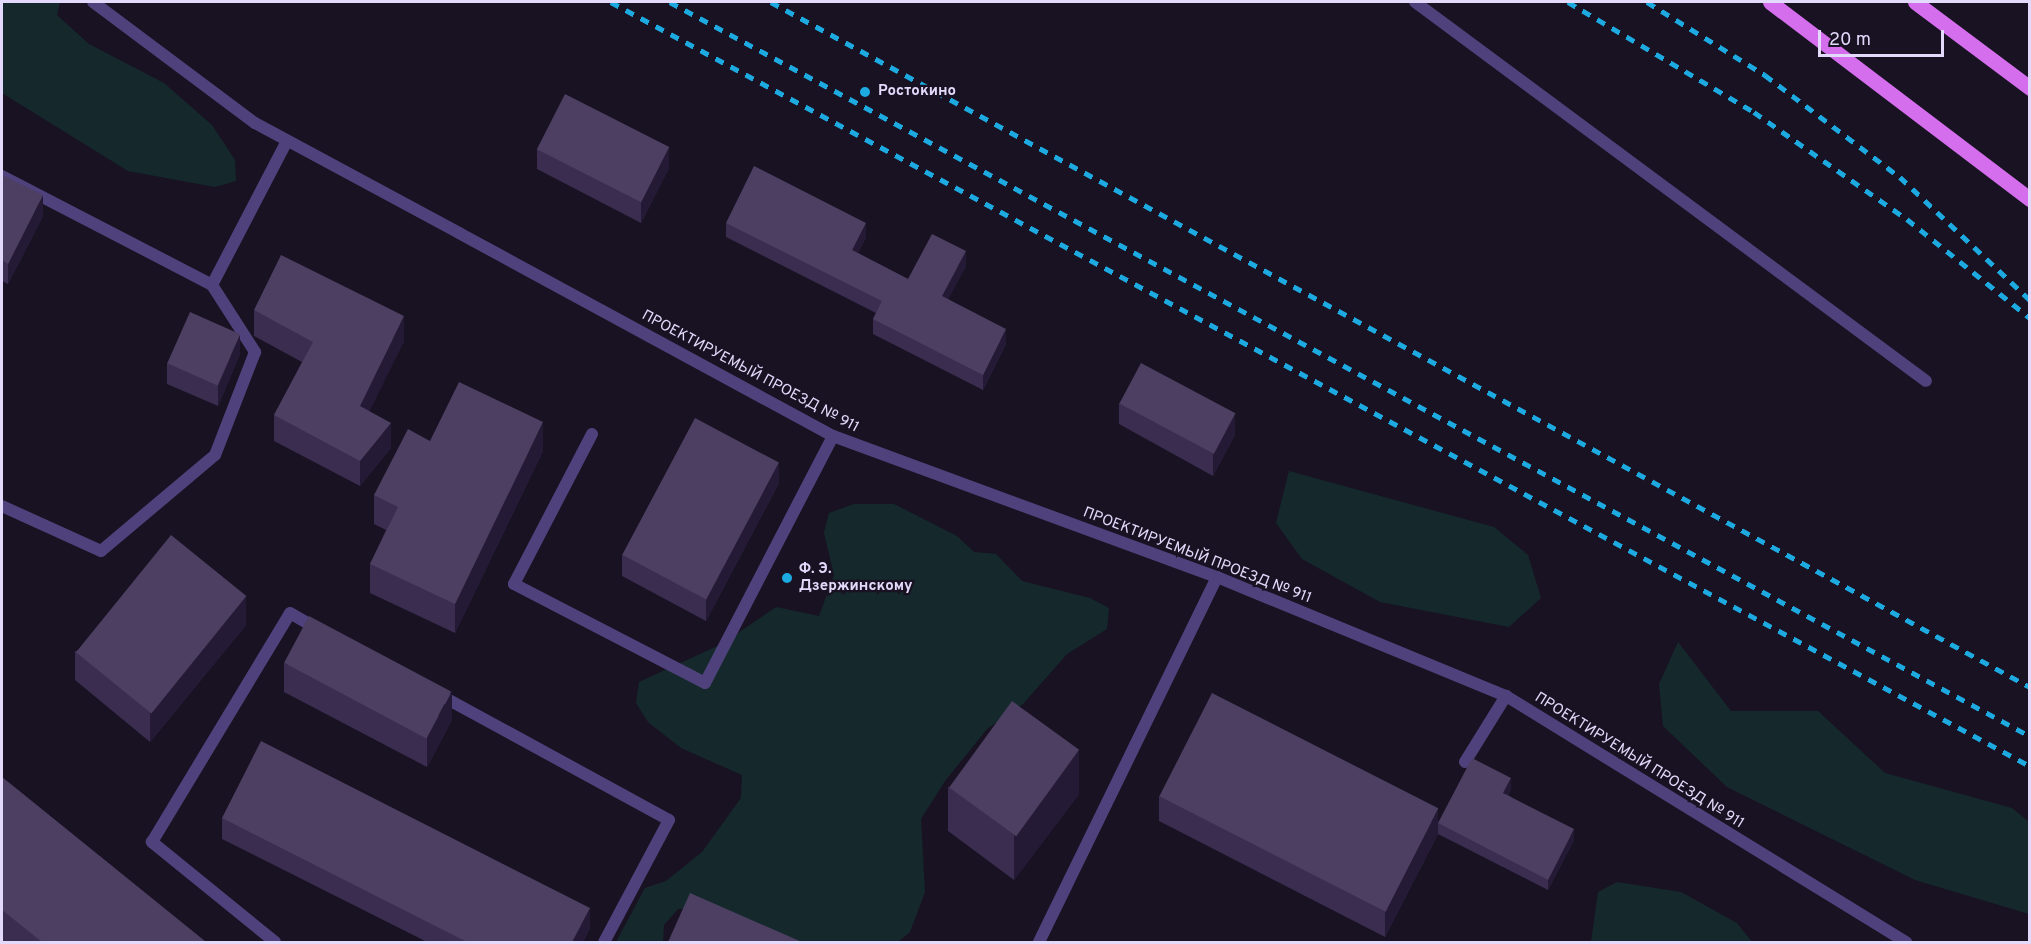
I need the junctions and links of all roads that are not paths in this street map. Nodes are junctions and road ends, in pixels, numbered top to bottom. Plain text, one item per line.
1 (93, 2) edge
2 (1415, 2) edge
3 (1770, 2) edge
4 (1915, 2) edge
5 (2030, 88) edge
6 (287, 141) junction
7 (2, 176) edge
8 (2030, 199) edge
9 (212, 285) junction
10 (1926, 381) dead end
11 (592, 434) dead end
12 (833, 436) junction
13 (2, 506) edge
14 (1217, 577) junction
15 (331, 635) edge
16 (423, 686) edge
17 (1506, 696) junction
18 (1465, 762) dead end
19 (275, 942) edge
20 (604, 942) edge
21 (1039, 942) edge
22 (1906, 942) edge

1 - 6 street, ПРОЕКТИРУЕМЫЙ ПРОЕЗД № 911
2 - 10 street
3 - 8 main road
4 - 5 main road
6 - 9 street
6 - 12 street, ПРОЕКТИРУЕМЫЙ ПРОЕЗД № 911
7 - 9 street
9 - 13 street
11 - 12 street
12 - 14 street, ПРОЕКТИРУЕМЫЙ ПРОЕЗД № 911
14 - 17 street, ПРОЕКТИРУЕМЫЙ ПРОЕЗД № 911
14 - 21 street
15 - 19 street
16 - 20 street
17 - 18 street
17 - 22 street, ПРОЕКТИРУЕМЫЙ ПРОЕЗД № 911

